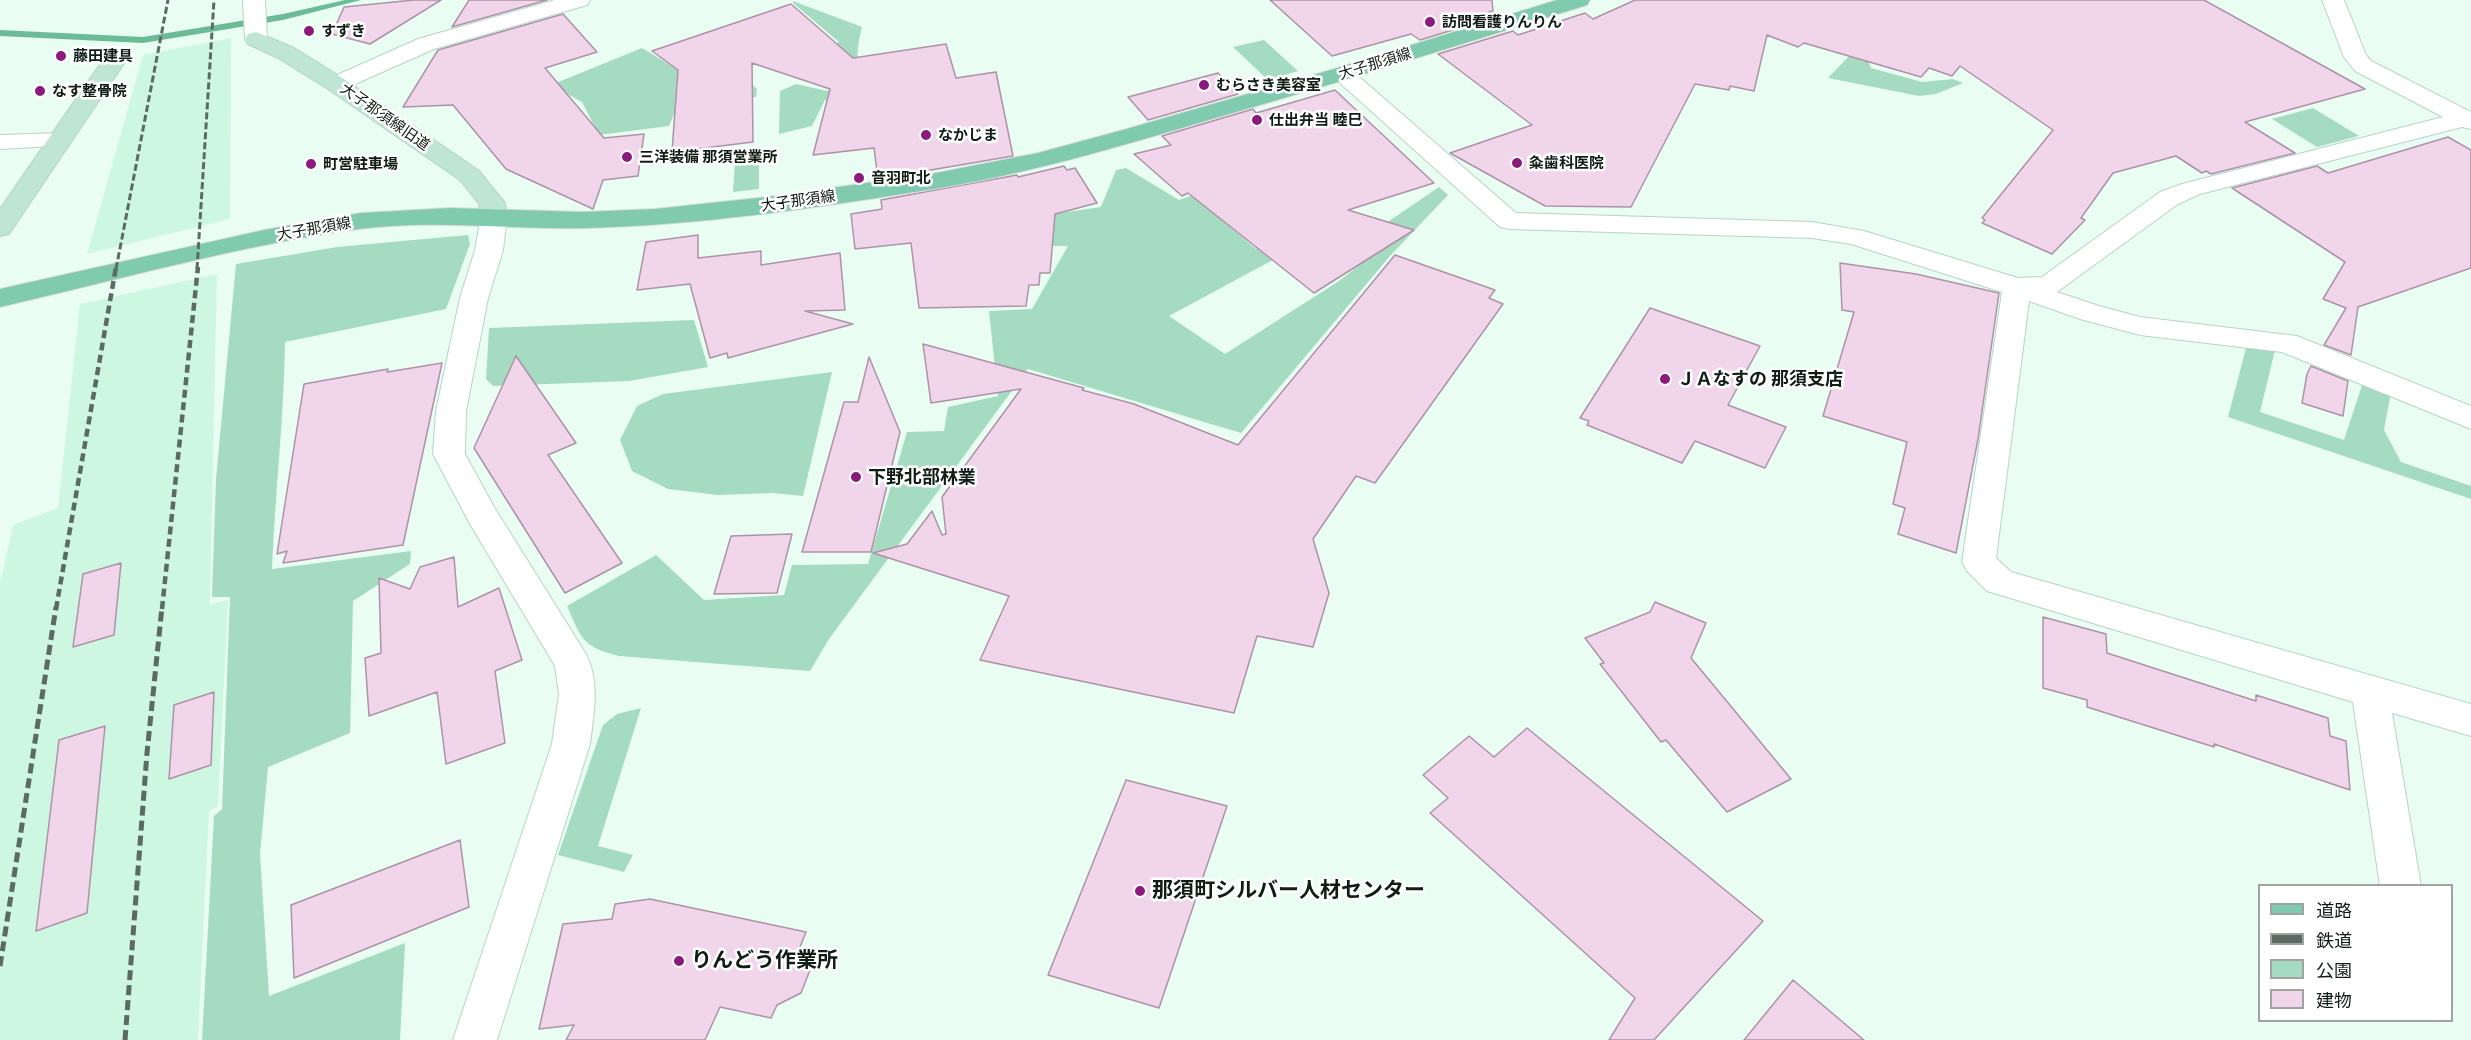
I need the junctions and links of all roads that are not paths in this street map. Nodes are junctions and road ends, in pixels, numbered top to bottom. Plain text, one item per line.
1 (579, 0) edge
2 (1580, 0) edge
3 (2333, 0) edge
4 (256, 21) edge
5 (113, 62) dead end
6 (1342, 74) junction
7 (336, 84) junction
8 (2468, 121) edge
9 (60, 140) junction
10 (0, 142) edge
11 (494, 216) junction
12 (0, 228) edge
13 (2017, 287) junction
14 (0, 298) edge
15 (2471, 418) edge
16 (2370, 692) junction
17 (2471, 720) edge
18 (2401, 884) edge
19 (475, 1040) edge

1 - 7 street
2 - 6 main road, 大子那須線
3 - 8 street
4 - 7 street, 大子那須線旧道
5 - 9 street
6 - 11 main road, 大子那須線
6 - 13 street
7 - 11 street, 大子那須線旧道
8 - 13 street
9 - 10 street
9 - 12 street
11 - 14 main road, 大子那須線
11 - 19 street
13 - 15 street
13 - 16 street
16 - 17 street
16 - 18 street

